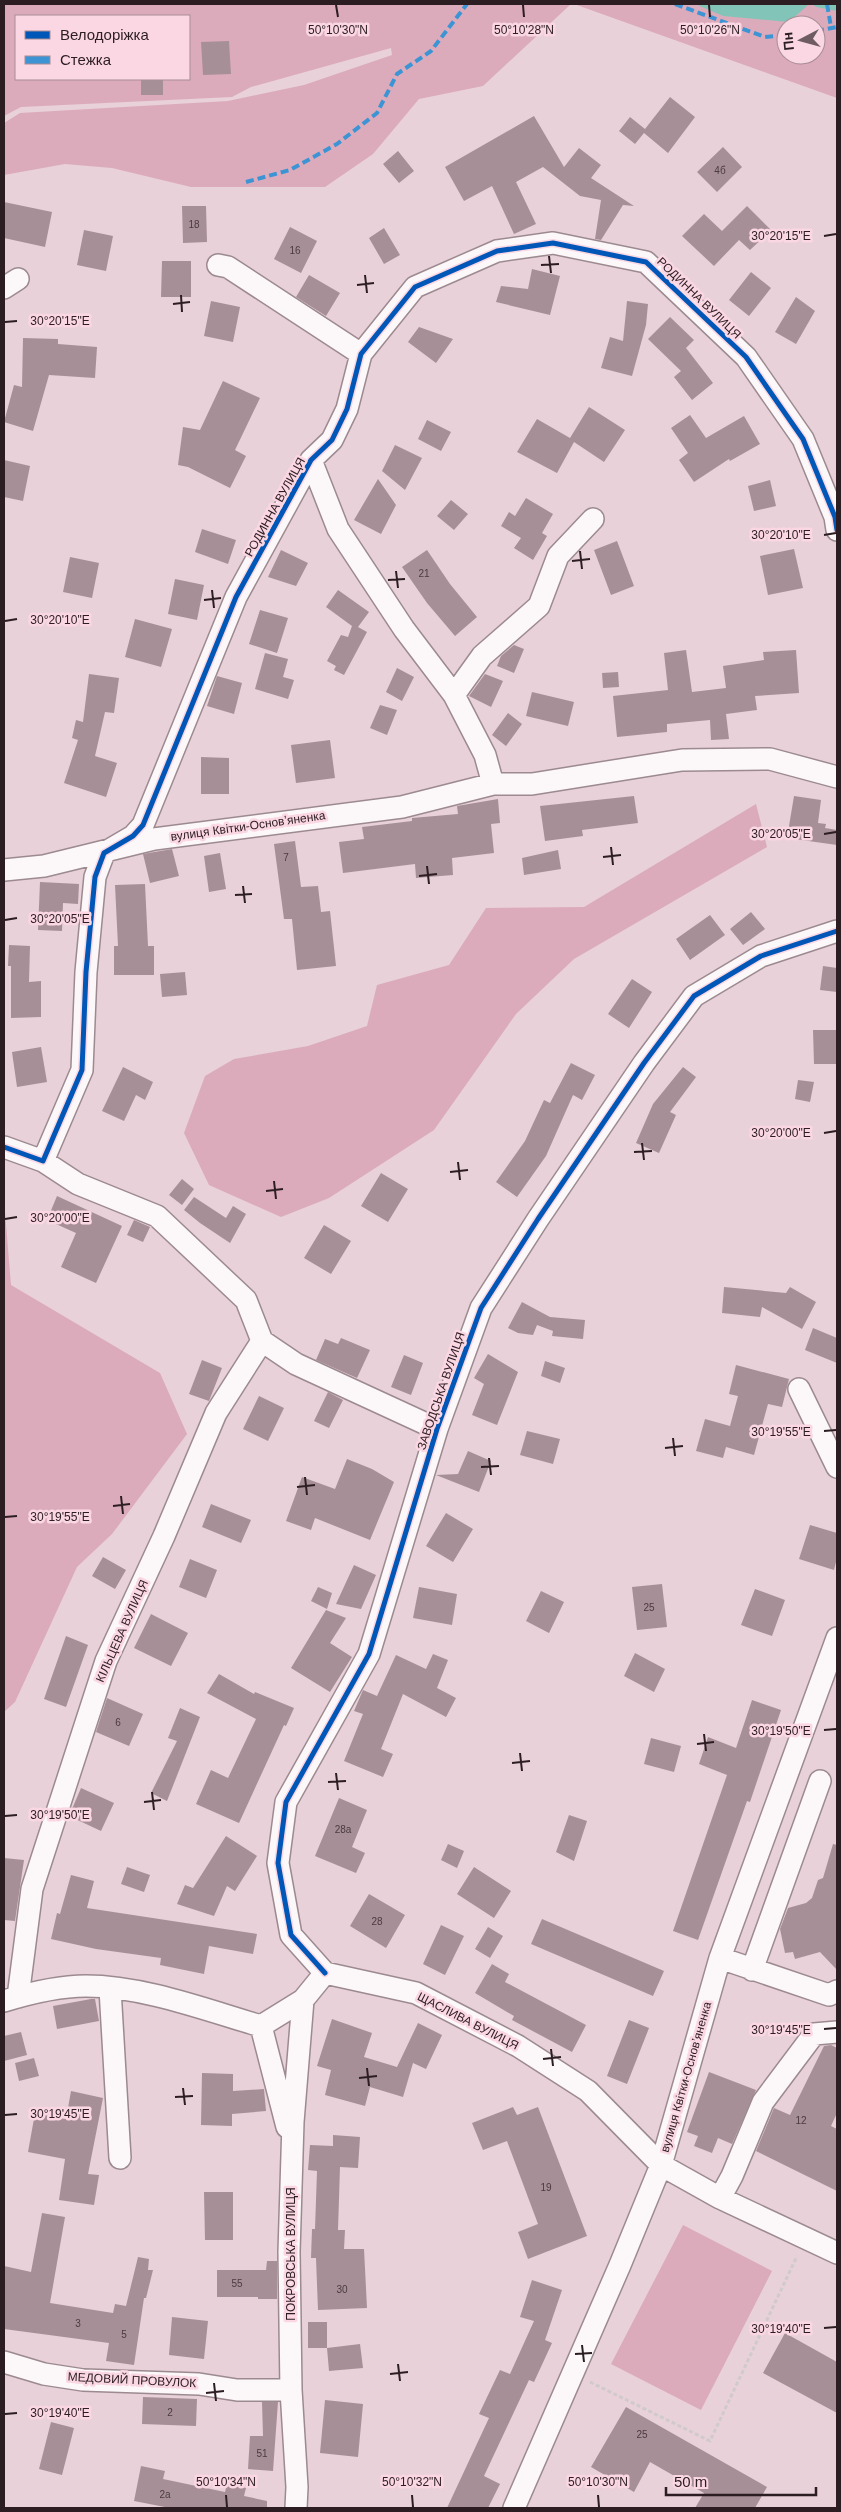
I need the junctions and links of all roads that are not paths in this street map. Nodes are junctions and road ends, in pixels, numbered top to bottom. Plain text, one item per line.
1 (218, 265) dead end
2 (361, 354) junction
3 (311, 460) junction
4 (593, 519) dead end
5 (836, 522) edge
6 (454, 695) junction
7 (837, 777) edge
8 (493, 784) junction
9 (104, 853) junction
10 (4, 870) edge
11 (837, 931) edge
12 (4, 1147) edge
13 (43, 1161) junction
14 (262, 1341) junction
15 (799, 1389) dead end
16 (437, 1429) junction
17 (837, 1467) edge
18 (837, 1638) edge
19 (790, 1772) junction
20 (829, 1784) edge
21 (720, 1958) junction
22 (752, 1970) junction
23 (325, 1973) junction
24 (110, 1989) junction
25 (837, 1991) edge
26 (11, 1999) edge
27 (303, 2000) junction
28 (260, 2026) junction
29 (837, 2032) edge
30 (292, 2147) junction
31 (120, 2158) dead end
32 (661, 2165) junction
33 (720, 2198) junction
34 (837, 2252) edge
35 (4, 2362) edge
36 (292, 2390) junction
37 (296, 2508) edge
38 (514, 2508) edge

1 - 2 street
2 - 3 street, РОДИННА ВУЛИЦЯ
2 - 5 street, РОДИННА ВУЛИЦЯ
3 - 6 street
3 - 9 street, РОДИННА ВУЛИЦЯ
4 - 6 street
6 - 8 street
7 - 8 street, вулиця Квітки-Основʼяненка
8 - 9 street, вулиця Квітки-Основʼяненка
9 - 10 street, вулиця Квітки-Основʼяненка
9 - 13 street
11 - 16 street, ЗАВОДСЬКА ВУЛИЦЯ
12 - 13 street
13 - 14 street
14 - 16 street
14 - 26 street, КІЛЬЦЕВА ВУЛИЦЯ
15 - 17 street
16 - 23 street, ЗАВОДСЬКА ВУЛИЦЯ
18 - 19 street, вулиця Квітки-Основʼяненка
19 - 20 street
19 - 21 street, вулиця Квітки-Основʼяненка
20 - 22 street
21 - 22 street
21 - 32 street, вулиця Квітки-Основʼяненка
22 - 25 street
23 - 27 street
23 - 32 street, ЩАСЛИВА ВУЛИЦЯ
24 - 26 street
24 - 28 street
24 - 31 street
27 - 28 street
27 - 30 street, ПОКРОВСЬКА ВУЛИЦЯ
28 - 30 street
29 - 33 street
30 - 36 street, ПОКРОВСЬКА ВУЛИЦЯ
32 - 33 street, ЩАСЛИВА ВУЛИЦЯ
32 - 38 street, вулиця Квітки-Основʼяненка
33 - 34 street, ЩАСЛИВА ВУЛИЦЯ
35 - 36 street, МЕДОВИЙ ПРОВУЛОК
36 - 37 street, ПОКРОВСЬКА ВУЛИЦЯ

